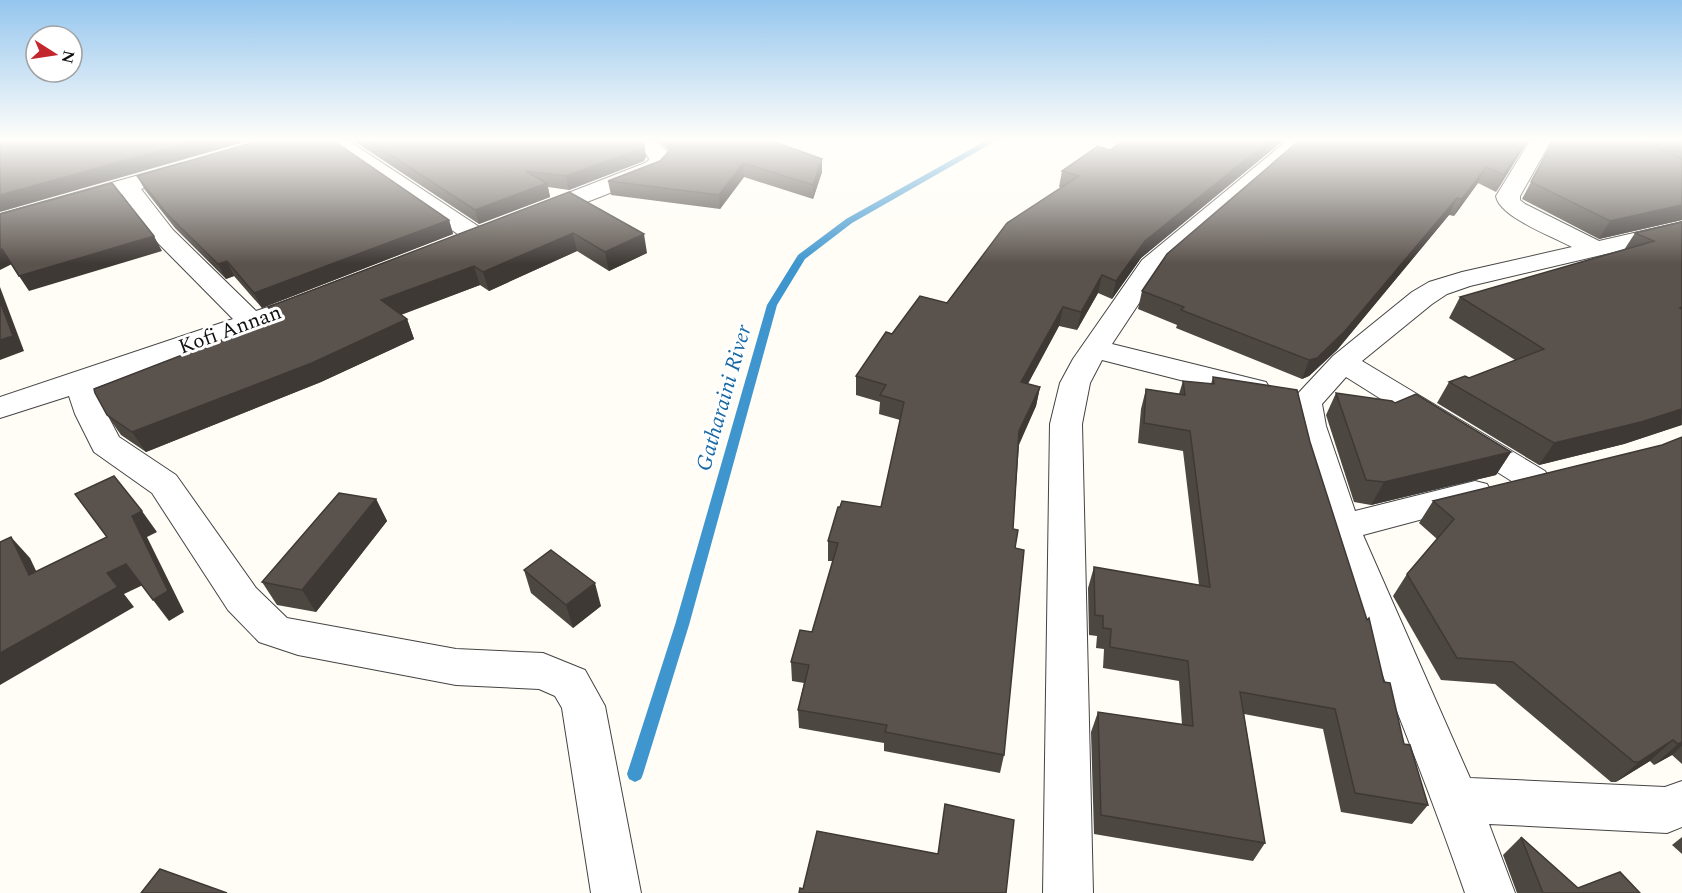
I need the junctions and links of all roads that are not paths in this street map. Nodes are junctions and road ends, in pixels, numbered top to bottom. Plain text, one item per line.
1 (145, 181) edge
2 (407, 181) edge
3 (621, 181) edge
4 (1252, 181) edge
5 (1517, 181) edge
6 (127, 186) junction
7 (0, 222) edge
8 (1682, 229) edge
9 (496, 230) junction
10 (446, 249) edge
11 (1596, 249) junction
12 (339, 290) edge
13 (253, 323) junction
14 (1095, 348) junction
15 (1343, 362) junction
16 (76, 384) junction
17 (1306, 402) junction
18 (0, 408) edge
19 (1342, 526) junction
20 (1456, 800) junction
21 (1682, 803) edge
22 (616, 893) edge
23 (1068, 893) edge
24 (1490, 893) edge

1 - 6 street
2 - 9 street
3 - 9 street
4 - 14 street
5 - 11 street
6 - 7 street
6 - 13 street
8 - 11 street
9 - 10 street
11 - 15 street
12 - 13 street, Kofi Annan
13 - 16 street, Kofi Annan
14 - 17 street
14 - 23 street
15 - 17 street
15 - 19 street
16 - 18 street, Kofi Annan
16 - 22 street
17 - 19 street
19 - 20 street
20 - 21 street
20 - 24 street

